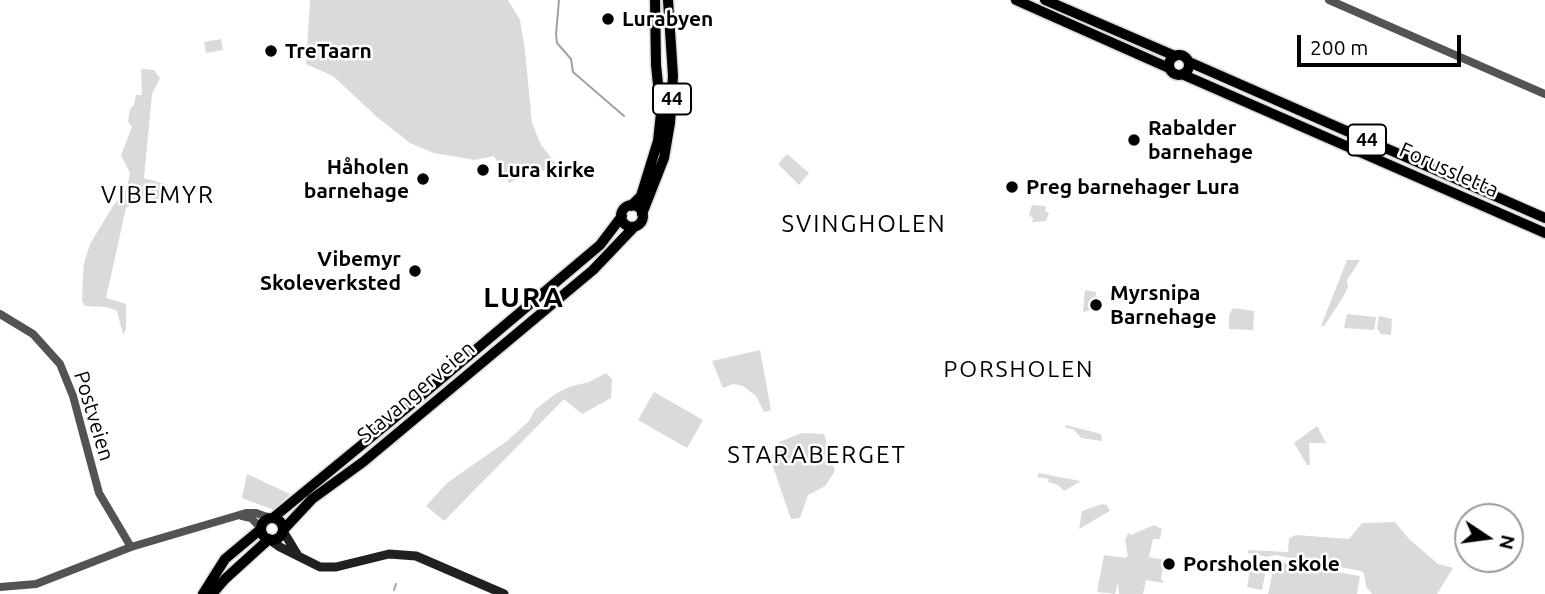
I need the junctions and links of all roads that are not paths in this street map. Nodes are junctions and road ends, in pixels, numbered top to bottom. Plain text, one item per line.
1 (655, 0) edge
2 (668, 0) edge
3 (1016, 0) edge
4 (1045, 0) edge
5 (1329, 0) edge
6 (1175, 56) junction
7 (1189, 62) junction
8 (1169, 68) junction
9 (1184, 75) junction
10 (1545, 94) edge
11 (631, 206) junction
12 (642, 214) junction
13 (622, 216) junction
14 (1545, 218) edge
15 (634, 227) junction
16 (1545, 233) edge
17 (0, 314) edge
18 (239, 515) junction
19 (272, 518) junction
20 (261, 529) junction
21 (283, 530) junction
22 (270, 540) junction
23 (131, 547) junction
24 (297, 554) junction
25 (0, 587) edge
26 (203, 594) edge
27 (212, 594) edge
28 (504, 594) edge

1 - 11 main road, 44
2 - 12 main road, 44
3 - 8 main road, 44
4 - 6 main road, 44
5 - 10 street
6 - 7 main road, 44
6 - 8 main road
7 - 9 main road
7 - 14 main road, Forussletta / 44
8 - 9 main road, 44
9 - 16 main road, Forussletta / 44
11 - 12 main road
11 - 13 main road
12 - 15 main road
13 - 15 main road
13 - 19 main road, Stavangerveien
15 - 21 main road, Stavangerveien
17 - 23 street, Postveien
18 - 19 street
18 - 20 street
18 - 23 street
19 - 20 main road, Stavangerveien
19 - 21 main road
20 - 22 main road
20 - 26 main road, Stavangerveien
21 - 22 main road, Stavangerveien
21 - 24 main road
22 - 24 main road
22 - 27 main road, Stavangerveien
23 - 25 street
24 - 28 main road

